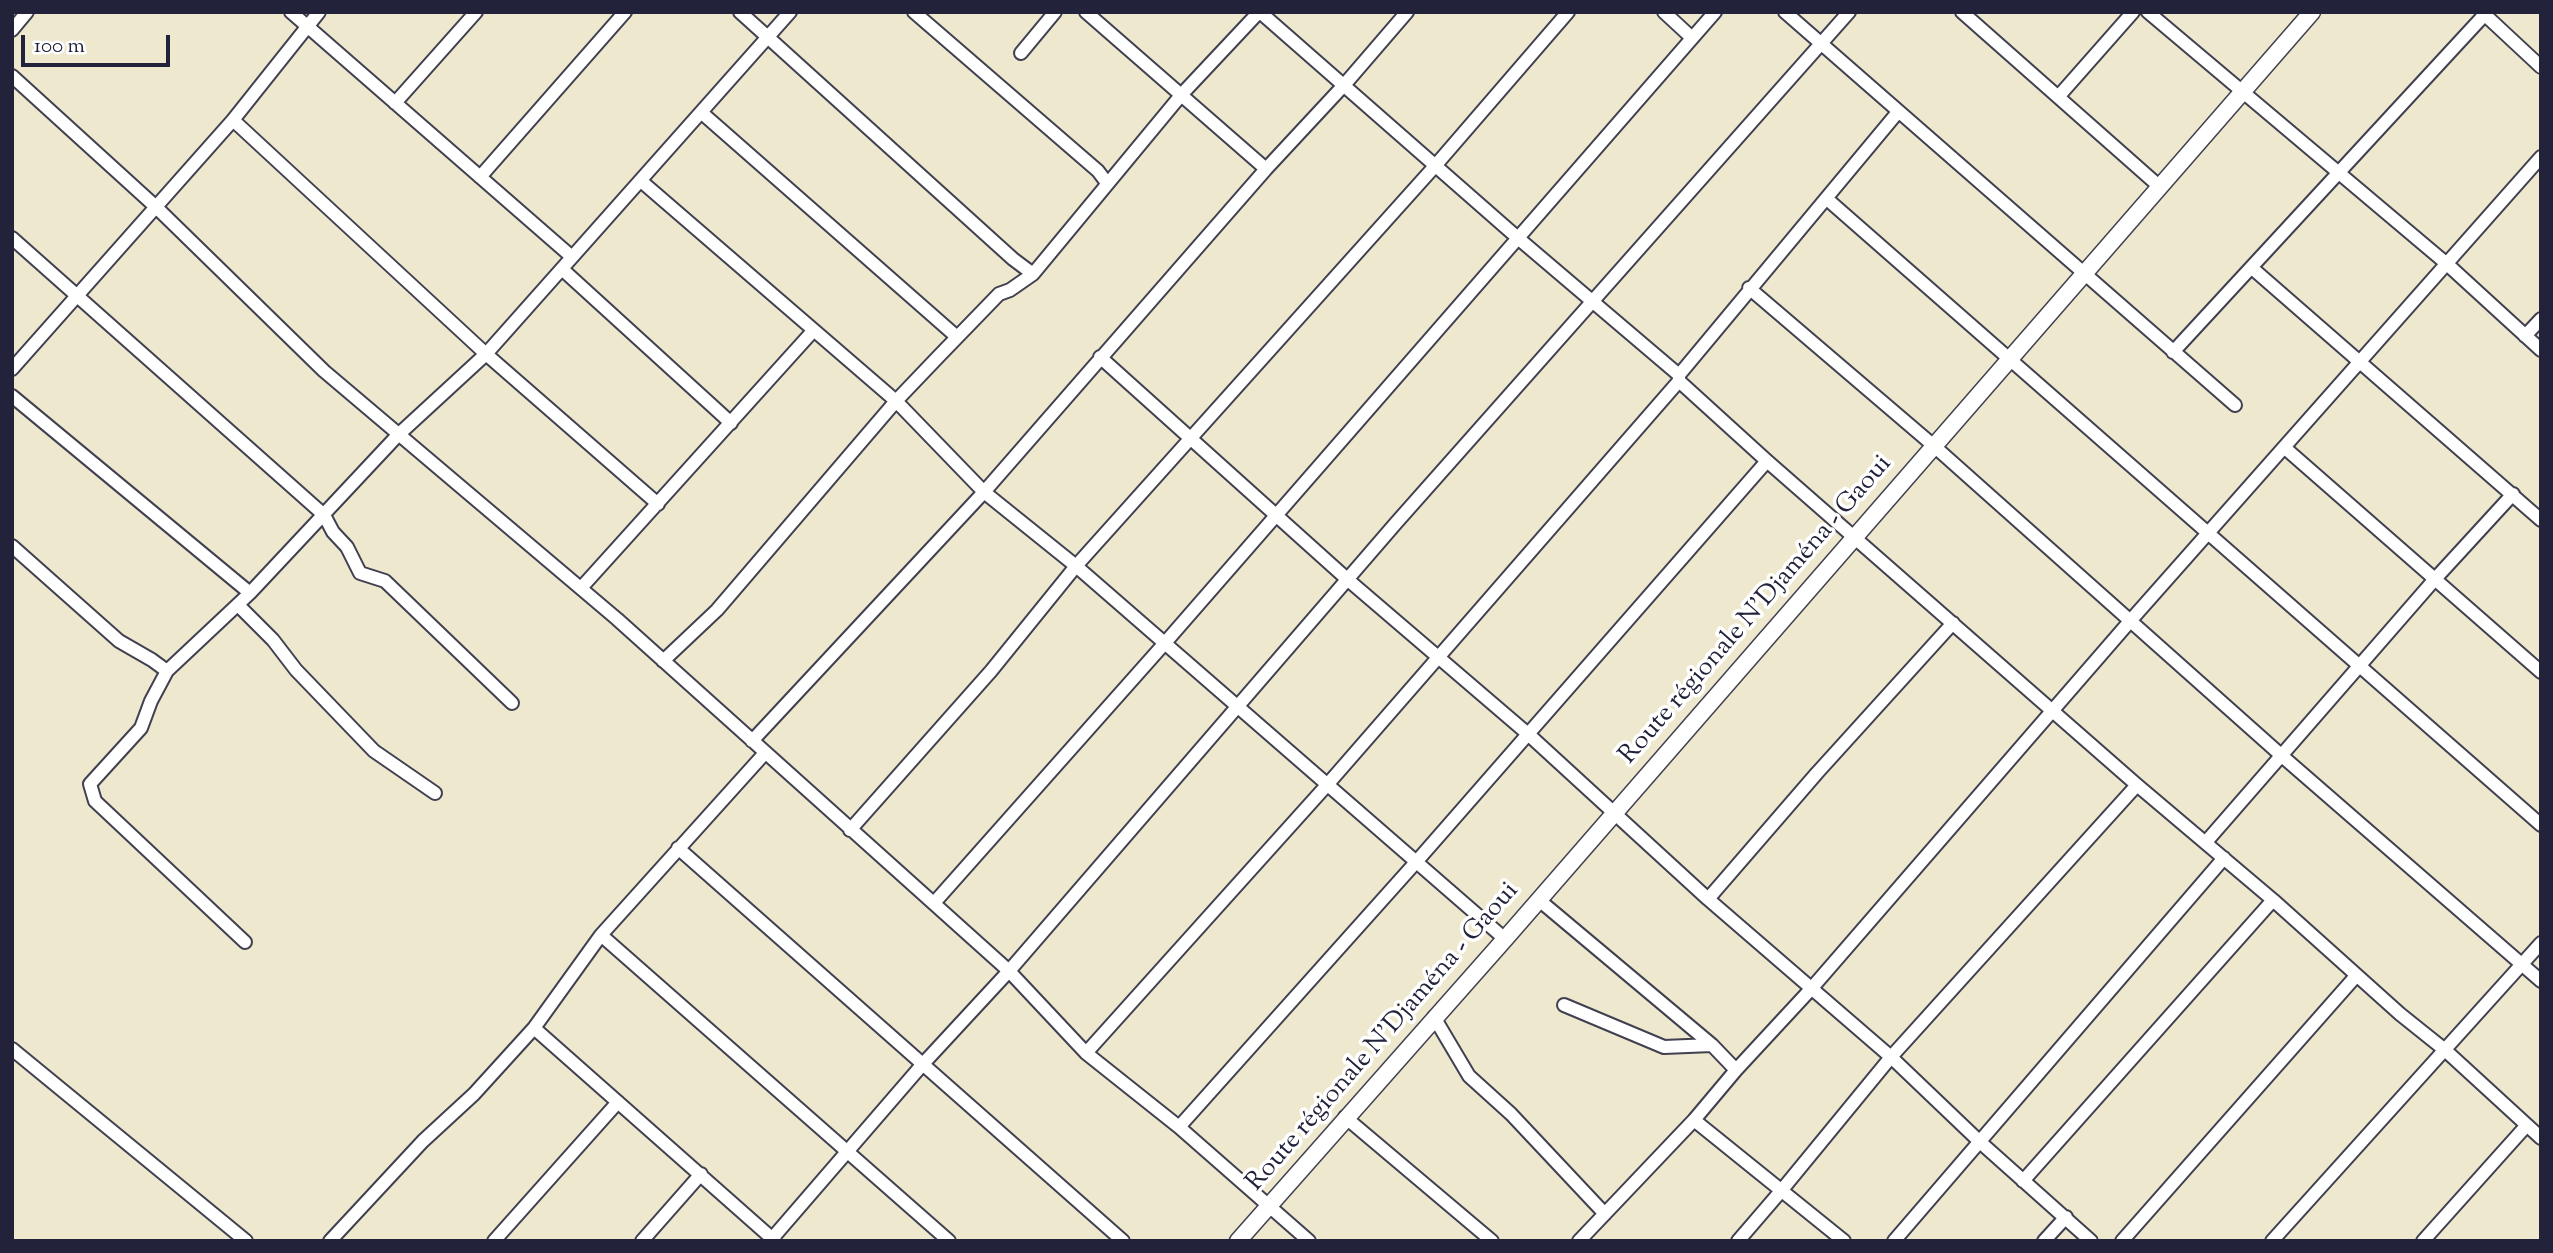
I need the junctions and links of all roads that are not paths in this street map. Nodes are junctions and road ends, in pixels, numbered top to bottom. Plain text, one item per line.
1 (27, 12) edge
2 (291, 12) edge
3 (319, 12) edge
4 (476, 12) edge
5 (625, 12) edge
6 (740, 12) edge
7 (790, 12) edge
8 (914, 12) edge
9 (1055, 12) edge
10 (1086, 12) edge
11 (1260, 12) edge
12 (1407, 12) edge
13 (1568, 12) edge
14 (1664, 12) edge
15 (1715, 12) edge
16 (1785, 12) edge
17 (1849, 12) edge
18 (1962, 12) edge
19 (2133, 12) edge
20 (2312, 12) edge
21 (2485, 13) edge
22 (2154, 14) edge
23 (306, 25) junction
24 (12, 30) edge
25 (769, 37) junction
26 (1691, 37) junction
27 (1820, 44) junction
28 (1021, 52) dead end
29 (2541, 67) edge
30 (12, 76) edge
31 (1345, 84) junction
32 (2242, 92) junction
33 (1182, 94) junction
34 (2059, 97) junction
35 (395, 103) junction
36 (1898, 112) junction
37 (702, 113) junction
38 (233, 120) junction
39 (2541, 157) edge
40 (1435, 166) junction
41 (1266, 169) junction
42 (2338, 174) junction
43 (481, 177) junction
44 (641, 181) junction
45 (1107, 183) junction
46 (2160, 187) junction
47 (1827, 199) junction
48 (156, 207) junction
49 (12, 238) edge
50 (1519, 239) junction
51 (572, 257) junction
52 (2447, 264) junction
53 (2252, 268) junction
54 (562, 269) junction
55 (1033, 274) junction
56 (2084, 274) junction
57 (1749, 288) junction
58 (78, 296) junction
59 (1593, 302) junction
60 (2541, 319) edge
61 (813, 331) junction
62 (2525, 336) junction
63 (957, 337) junction
64 (2541, 351) edge
65 (2174, 352) junction
66 (486, 355) junction
67 (1100, 357) junction
68 (2009, 361) junction
69 (2360, 361) junction
70 (12, 369) edge
71 (1679, 378) junction
72 (12, 396) edge
73 (896, 401) junction
74 (2235, 405) dead end
75 (731, 423) junction
76 (398, 435) junction
77 (1190, 439) junction
78 (1934, 446) junction
79 (2285, 448) junction
80 (1767, 461) junction
81 (984, 492) junction
82 (2513, 494) junction
83 (658, 504) junction
84 (2538, 513) edge
85 (324, 515) junction
86 (1276, 515) junction
87 (2209, 533) junction
88 (1853, 536) junction
89 (12, 546) edge
90 (1076, 566) junction
91 (1347, 579) junction
92 (2435, 579) junction
93 (581, 588) junction
94 (250, 593) junction
95 (238, 605) junction
96 (2131, 620) junction
97 (1953, 623) junction
98 (1164, 644) junction
99 (1438, 656) junction
100 (663, 661) junction
101 (2359, 665) junction
102 (167, 671) junction
103 (2541, 672) edge
104 (512, 703) dead end
105 (1237, 705) junction
106 (2053, 709) junction
107 (1528, 734) junction
108 (752, 741) junction
109 (765, 752) junction
110 (2282, 756) junction
111 (1326, 785) junction
112 (2137, 785) junction
113 (435, 793) dead end
114 (1613, 813) junction
115 (2541, 825) edge
116 (850, 830) junction
117 (2206, 842) junction
118 (678, 848) junction
119 (2224, 858) junction
120 (1416, 861) junction
121 (1708, 899) junction
122 (1539, 900) junction
123 (2273, 900) junction
124 (934, 903) junction
125 (601, 936) junction
126 (1505, 939) junction
127 (245, 942) dead end
128 (2541, 943) edge
129 (2521, 964) junction
130 (1009, 971) junction
131 (2356, 976) junction
132 (2541, 981) edge
133 (1811, 989) junction
134 (1564, 1005) dead end
135 (1434, 1017) junction
136 (534, 1028) junction
137 (1712, 1045) junction
138 (12, 1049) edge
139 (2445, 1050) junction
140 (1086, 1053) junction
141 (1891, 1057) junction
142 (922, 1065) junction
143 (1735, 1070) junction
144 (618, 1102) junction
145 (1345, 1117) junction
146 (1694, 1119) junction
147 (2527, 1125) junction
148 (1179, 1127) junction
149 (2541, 1138) edge
150 (1980, 1142) junction
151 (850, 1151) junction
152 (701, 1174) junction
153 (2023, 1181) junction
154 (1781, 1191) junction
155 (1268, 1206) junction
156 (1605, 1214) junction
157 (2066, 1217) junction
158 (773, 1240) edge
159 (246, 1241) edge
160 (330, 1241) edge
161 (494, 1241) edge
162 (642, 1241) edge
163 (949, 1241) edge
164 (1123, 1241) edge
165 (1238, 1241) edge
166 (1309, 1241) edge
167 (1492, 1241) edge
168 (1579, 1241) edge
169 (1738, 1241) edge
170 (1844, 1241) edge
171 (1894, 1241) edge
172 (2044, 1241) edge
173 (2091, 1241) edge
174 (2123, 1241) edge
175 (2272, 1241) edge
176 (2423, 1241) edge

1 - 24 street
2 - 23 street
3 - 23 street
4 - 35 street
5 - 43 street
6 - 25 street
7 - 25 street
8 - 45 street
9 - 28 street
10 - 33 street
11 - 31 street
11 - 33 street
12 - 31 street
13 - 40 street
14 - 26 street
15 - 26 street
16 - 27 street
17 - 27 street
18 - 34 street
19 - 34 street
20 - 32 street, Route régionale N'Djaména - Gaoui
21 - 29 street
21 - 42 street
22 - 32 street
23 - 35 street
23 - 38 street
25 - 37 street
25 - 55 street
26 - 50 street
27 - 36 street
27 - 59 street
30 - 48 street
31 - 40 street
31 - 41 street
32 - 42 street
32 - 46 street, Route régionale N'Djaména - Gaoui
33 - 41 street
33 - 45 street
34 - 46 street
35 - 43 street
36 - 47 street
36 - 56 street
37 - 44 street
37 - 63 street
38 - 48 street
38 - 66 street
39 - 52 street
40 - 50 street
40 - 77 street
41 - 67 street
42 - 52 street
42 - 53 street
43 - 51 street
44 - 51 street
44 - 61 street
45 - 55 street
46 - 56 street, Route régionale N'Djaména - Gaoui
47 - 57 street
47 - 68 street
48 - 58 street
48 - 76 street
49 - 58 street
50 - 59 street
50 - 86 street
51 - 54 street
52 - 62 street
52 - 69 street
53 - 65 street
53 - 69 street
54 - 66 street
54 - 75 street
55 - 63 street
56 - 65 street
56 - 68 street, Route régionale N'Djaména - Gaoui
57 - 71 street
57 - 78 street
58 - 70 street
58 - 85 street
59 - 71 street
59 - 91 street
60 - 62 street
61 - 73 street
61 - 75 street
62 - 64 street
63 - 73 street
65 - 74 street
66 - 76 street
66 - 83 street
67 - 77 street
67 - 81 street
68 - 78 street, Route régionale N'Djaména - Gaoui
68 - 87 street
69 - 79 street
69 - 82 street
71 - 80 street
71 - 99 street
72 - 94 street
73 - 81 street
73 - 100 street
75 - 83 street
76 - 85 street
76 - 93 street
77 - 86 street
77 - 90 street
78 - 88 street, Route régionale N'Djaména - Gaoui
78 - 96 street
79 - 87 street
79 - 92 street
80 - 88 street
80 - 107 street
81 - 90 street
81 - 108 street
82 - 84 street
82 - 92 street
83 - 93 street
85 - 94 street
85 - 104 street
86 - 91 street
86 - 98 street
87 - 96 street
87 - 101 street
88 - 97 street
88 - 114 street, Route régionale N'Djaména - Gaoui
89 - 102 street
90 - 98 street
90 - 116 street
91 - 99 street
91 - 105 street
92 - 101 street
92 - 103 street
93 - 100 street
94 - 95 street
95 - 102 street
95 - 113 street
96 - 106 street
96 - 110 street
97 - 106 street
97 - 121 street
98 - 105 street
98 - 124 street
99 - 107 street
99 - 111 street
100 - 108 street
101 - 110 street
101 - 115 street
102 - 127 street
105 - 111 street
105 - 130 street
106 - 112 street
106 - 133 street
107 - 114 street
107 - 120 street
108 - 109 street
109 - 116 street
109 - 118 street
110 - 117 street
110 - 129 street
111 - 120 street
111 - 140 street
112 - 117 street
112 - 141 street
114 - 121 street
114 - 122 street, Route régionale N'Djaména - Gaoui
116 - 124 street
117 - 119 street
118 - 125 street
118 - 142 street
119 - 123 street
119 - 150 street
120 - 126 street
120 - 148 street
121 - 133 street
122 - 126 street, Route régionale N'Djaména - Gaoui
122 - 137 street
123 - 131 street
123 - 153 street
124 - 130 street
125 - 136 street
125 - 151 street
126 - 135 street, Route régionale N'Djaména - Gaoui
128 - 129 street
129 - 132 street
129 - 139 street
130 - 140 street
130 - 142 street
131 - 139 street
131 - 174 street
133 - 141 street
133 - 143 street
134 - 137 street
135 - 145 street, Route régionale N'Djaména - Gaoui
135 - 156 street
136 - 144 street
136 - 160 street
137 - 143 street
138 - 159 street
139 - 147 street
139 - 175 street
140 - 148 street
141 - 150 street
141 - 154 street
142 - 151 street
142 - 164 street
143 - 146 street
144 - 152 street
144 - 161 street
145 - 155 street, Route régionale N'Djaména - Gaoui
145 - 167 street
146 - 154 street
146 - 156 street
147 - 149 street
147 - 176 street
148 - 155 street
150 - 153 street
150 - 171 street
151 - 158 street
151 - 163 street
152 - 158 street
152 - 162 street
153 - 157 street
154 - 169 street
154 - 170 street
155 - 165 street, Route régionale N'Djaména - Gaoui
155 - 166 street
156 - 168 street
157 - 172 street
157 - 173 street

